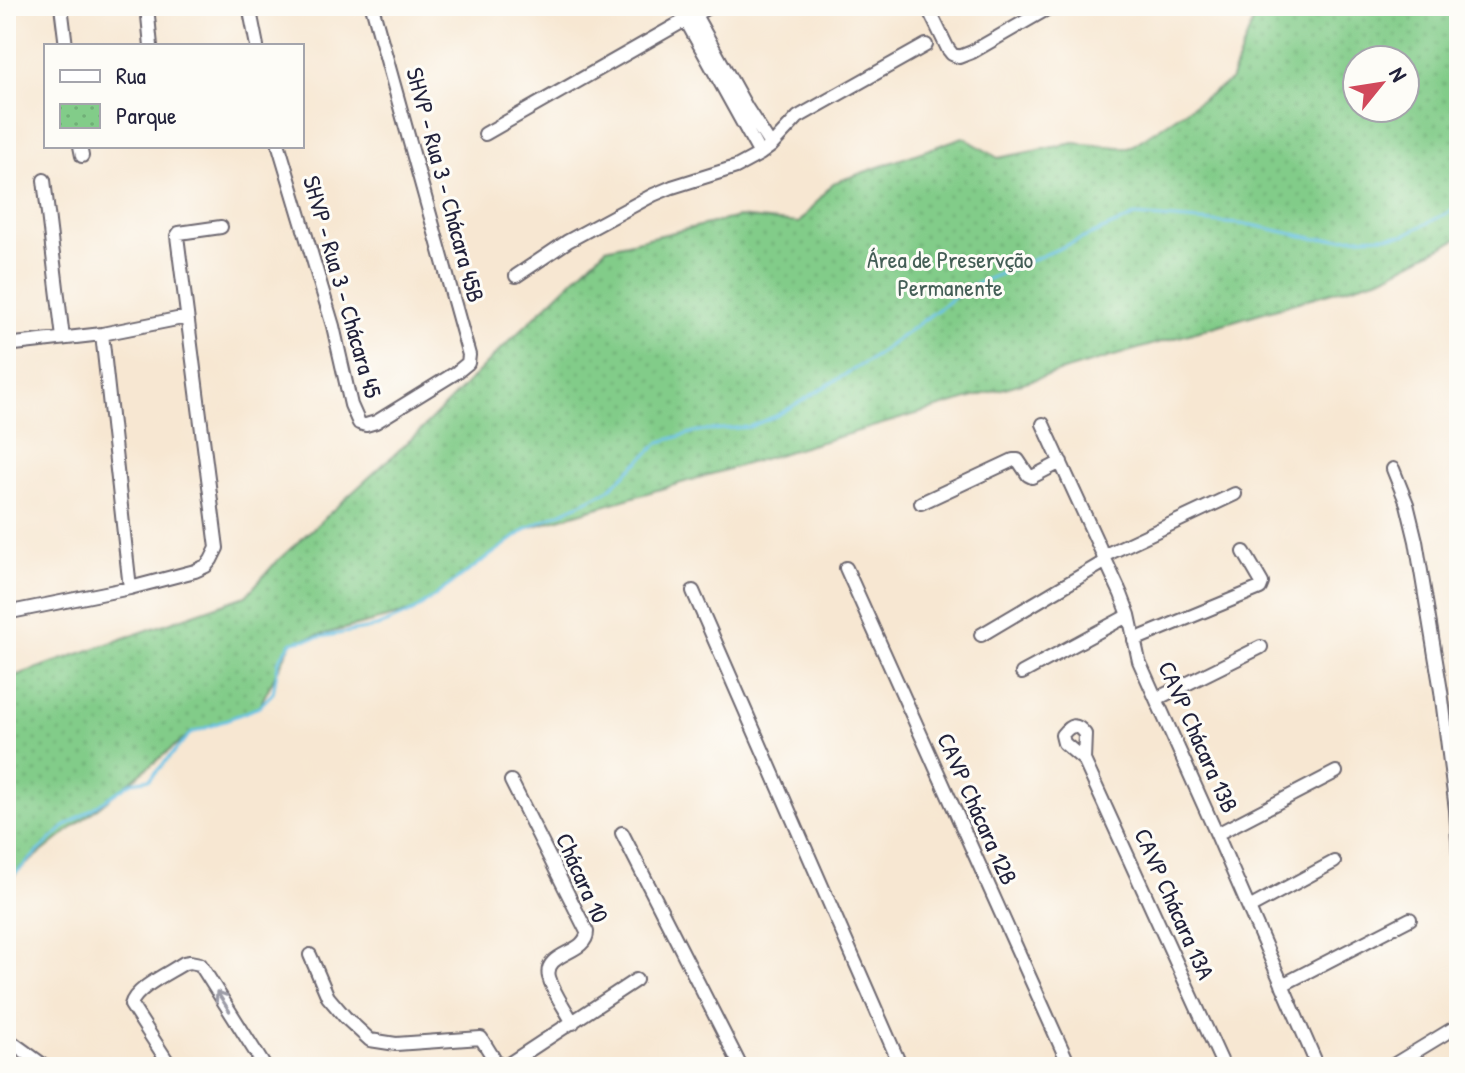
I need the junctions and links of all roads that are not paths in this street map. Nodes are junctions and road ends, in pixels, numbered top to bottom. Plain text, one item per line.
1 (61, 6) edge
2 (147, 6) edge
3 (249, 6) edge
4 (372, 6) edge
5 (678, 6) edge
6 (710, 6) edge
7 (927, 6) edge
8 (1052, 6) edge
9 (690, 13) edge
10 (66, 44) edge
11 (151, 44) edge
12 (257, 44) edge
13 (926, 45) dead end
14 (485, 134) dead end
15 (280, 148) edge
16 (765, 150) junction
17 (44, 180) dead end
18 (221, 227) dead end
19 (516, 276) dead end
20 (187, 317) junction
21 (102, 334) junction
22 (63, 338) junction
23 (6, 345) edge
24 (457, 372) joint
25 (1043, 424) dead end
26 (1061, 462) junction
27 (1393, 469) dead end
28 (1235, 494) dead end
29 (921, 503) dead end
30 (1244, 552) dead end
31 (1105, 558) junction
32 (846, 568) dead end
33 (130, 588) junction
34 (693, 591) dead end
35 (6, 613) edge
36 (1129, 615) junction
37 (981, 635) dead end
38 (1134, 640) junction
39 (1261, 647) dead end
40 (1022, 673) dead end
41 (1156, 699) junction
42 (1084, 760) dead end
43 (1336, 772) dead end
44 (511, 781) dead end
45 (622, 833) dead end
46 (1217, 834) junction
47 (1459, 855) edge
48 (1334, 862) dead end
49 (1249, 908) junction
50 (1410, 919) dead end
51 (310, 955) dead end
52 (636, 980) dead end
53 (1282, 985) junction
54 (573, 1023) junction
55 (1459, 1025) edge
56 (6, 1038) edge
57 (46, 1067) edge
58 (171, 1067) edge
59 (265, 1067) edge
60 (502, 1067) edge
61 (741, 1067) edge
62 (901, 1067) edge
63 (1070, 1067) edge
64 (1224, 1067) edge
65 (1318, 1067) edge
66 (1390, 1067) edge

1 - 10 street
2 - 11 street
3 - 12 street
4 - 24 street, SHVP - Rua 3 - Chácara 45B
5 - 9 street
6 - 9 street
7 - 8 street
9 - 14 street
9 - 16 street
13 - 16 street
15 - 24 street, SHVP - Rua 3 - Chácara 45
16 - 19 street
17 - 22 street
18 - 20 street
20 - 21 street
20 - 33 street
21 - 22 street
21 - 33 street
22 - 23 street
25 - 26 street, CAVP Chácara 13B
26 - 29 street
26 - 31 street, CAVP Chácara 13B
27 - 47 street
28 - 31 street
30 - 38 street
31 - 36 street, CAVP Chácara 13B
31 - 37 street
32 - 63 street, CAVP Chácara 12B
33 - 35 street
34 - 62 street
36 - 38 street, CAVP Chácara 13B
36 - 40 street
38 - 41 street, CAVP Chácara 13B
39 - 41 street
41 - 46 street, CAVP Chácara 13B
42 - 64 street, CAVP Chácara 13A
43 - 46 street
44 - 54 street, Chácara 10
45 - 61 street
46 - 49 street, CAVP Chácara 13B
48 - 49 street
49 - 53 street, CAVP Chácara 13B
50 - 53 street
51 - 60 street
52 - 54 street
53 - 65 street, CAVP Chácara 13B
54 - 60 street
55 - 66 street
56 - 57 street
59 -> 58 street

